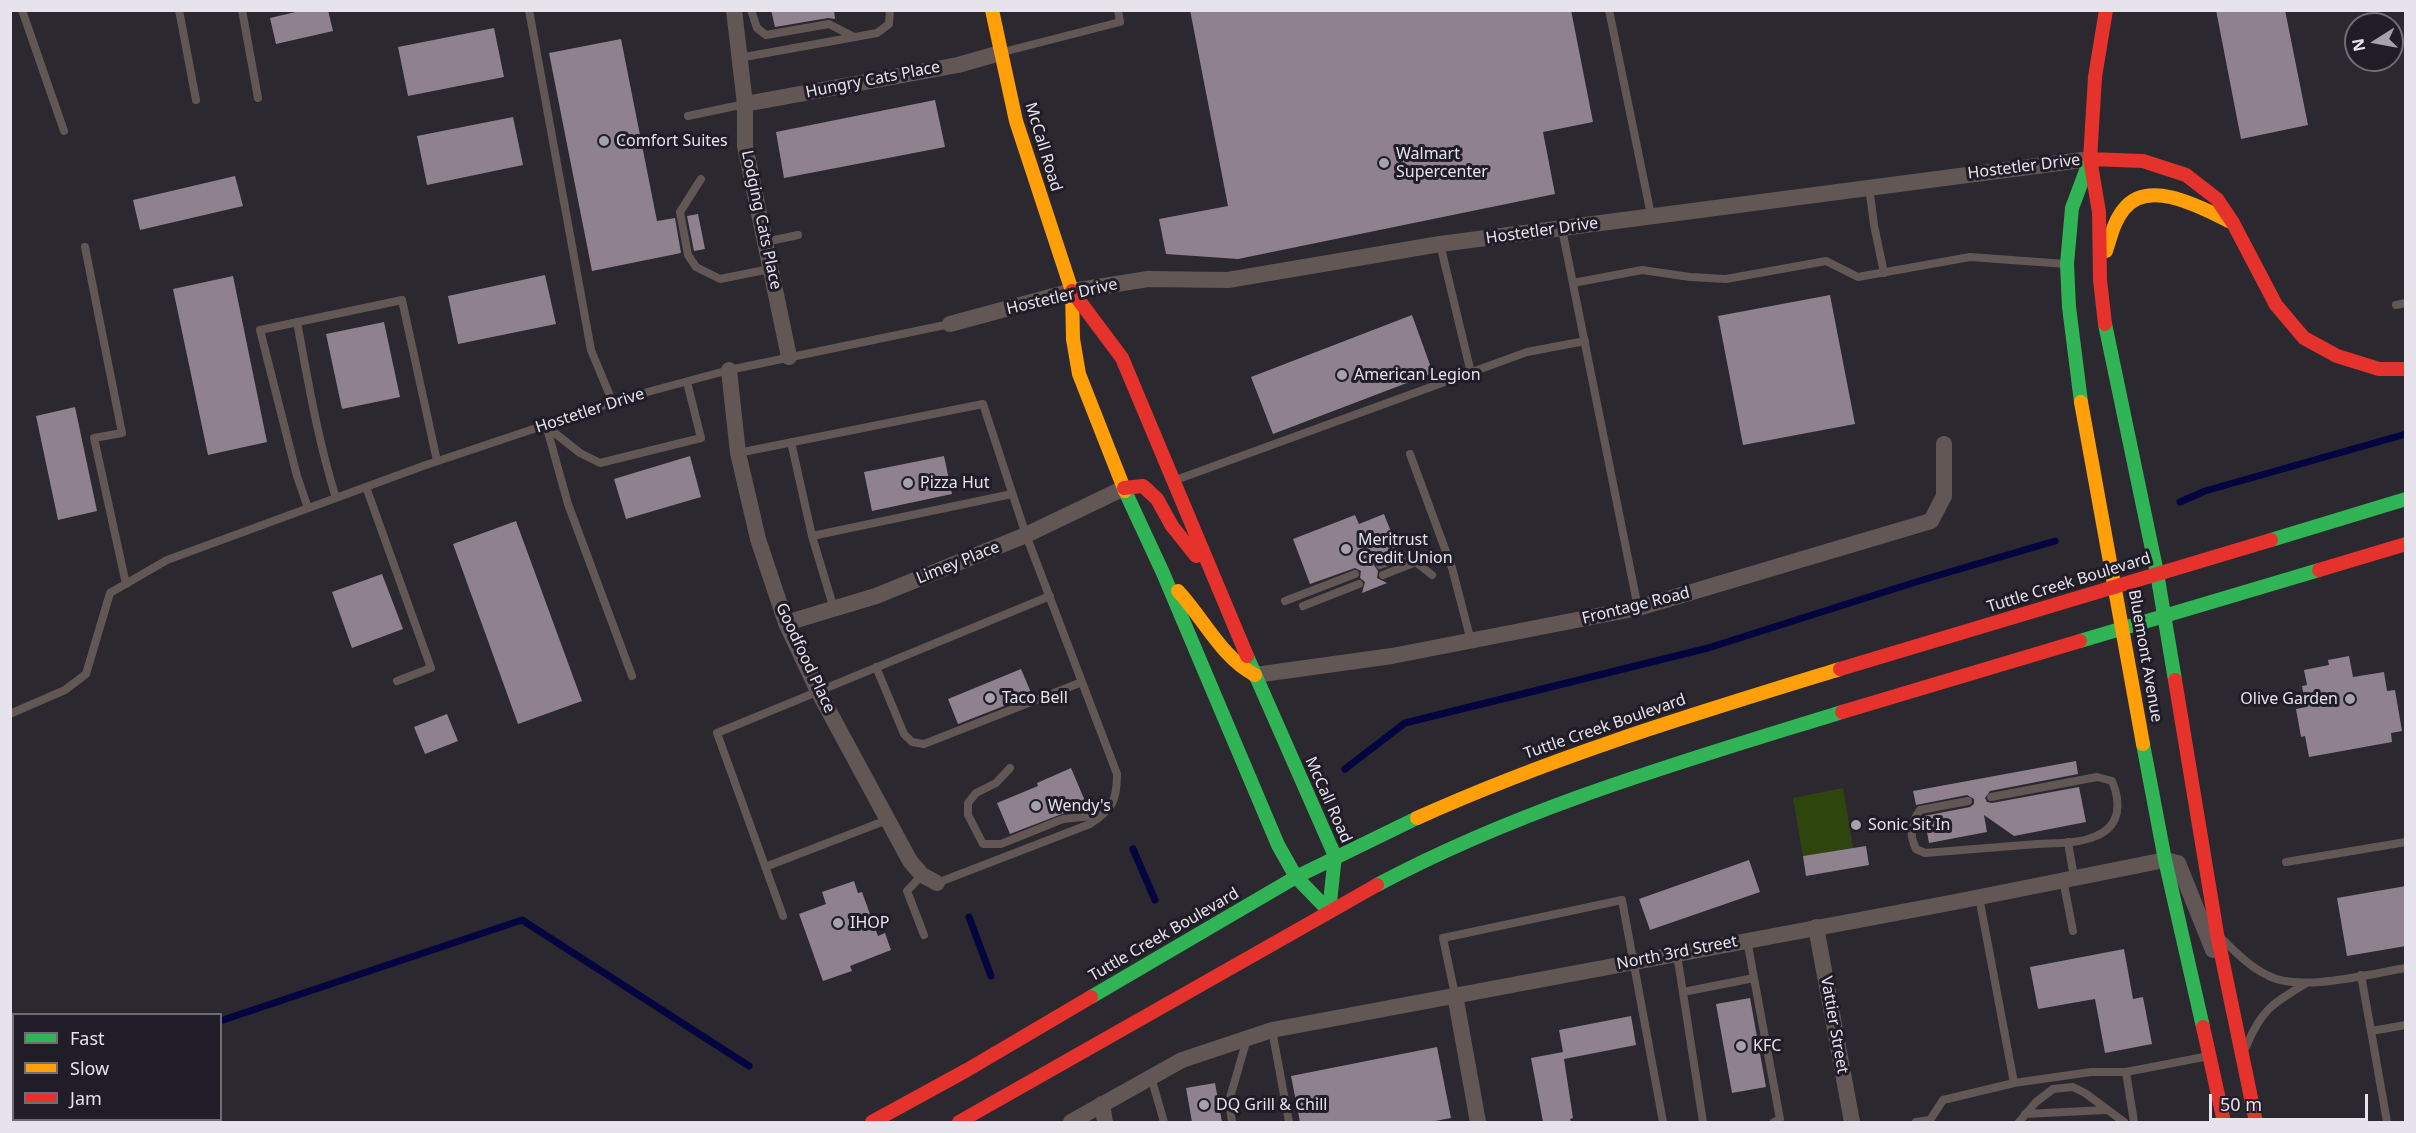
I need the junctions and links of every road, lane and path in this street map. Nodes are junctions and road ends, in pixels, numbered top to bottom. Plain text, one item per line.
1 (22, 10) edge
2 (179, 10) edge
3 (242, 10) edge
4 (529, 10) edge
5 (734, 10) edge
6 (751, 10) edge
7 (890, 10) edge
8 (992, 10) edge
9 (1118, 10) edge
10 (1610, 10) edge
11 (2106, 10) edge
12 (854, 37) junction
13 (1000, 53) junction
14 (739, 58) junction
15 (258, 98) dead end
16 (196, 100) dead end
17 (745, 104) junction
18 (688, 116) dead end
19 (64, 131) dead end
20 (2091, 159) junction
21 (701, 179) dead end
22 (1869, 186) junction
23 (1651, 215) junction
24 (2233, 223) junction
25 (1562, 229) junction
26 (798, 235) dead end
27 (765, 242) junction
28 (1440, 244) junction
29 (85, 247) dead end
30 (2067, 264) junction
31 (770, 268) junction
32 (1884, 273) junction
33 (2100, 280) junction
34 (1573, 283) junction
35 (1072, 291) junction
36 (297, 322) junction
37 (950, 324) joint
38 (1585, 341) junction
39 (789, 357) junction
40 (2406, 369) edge
41 (729, 370) junction
42 (1471, 373) junction
43 (687, 382) junction
44 (613, 403) junction
45 (546, 425) junction
46 (792, 442) junction
47 (1944, 444) dead end
48 (738, 453) junction
49 (1410, 454) dead end
50 (437, 461) junction
51 (1173, 481) junction
52 (366, 487) junction
53 (1124, 488) junction
54 (1012, 494) junction
55 (336, 498) junction
56 (2406, 499) edge
57 (308, 508) junction
58 (1026, 535) junction
59 (813, 536) junction
60 (2406, 544) edge
61 (1416, 562) junction
62 (1380, 565) dead end
63 (1163, 573) junction
64 (2157, 573) junction
65 (1355, 574) dead end
66 (1383, 574) dead end
67 (1432, 574) dead end
68 (1211, 575) junction
69 (126, 584) junction
70 (1359, 584) dead end
71 (2115, 587) junction
72 (1050, 596) junction
73 (1285, 601) dead end
74 (1303, 606) dead end
75 (1638, 608) junction
76 (834, 609) junction
77 (2165, 616) junction
78 (786, 623) junction
79 (2122, 630) junction
80 (1471, 641) junction
81 (876, 667) junction
82 (1255, 675) junction
83 (632, 676) dead end
84 (397, 681) dead end
85 (1082, 682) junction
86 (818, 691) junction
87 (12, 713) edge
88 (1010, 768) dead end
89 (1990, 797) dead end
90 (1968, 801) dead end
91 (1105, 815) junction
92 (887, 820) junction
93 (2068, 842) junction
94 (2406, 842) edge
95 (1335, 856) junction
96 (2165, 860) junction
97 (2286, 862) dead end
98 (765, 867) junction
99 (1296, 877) junction
100 (930, 879) junction
101 (2069, 879) junction
102 (1979, 897) junction
103 (1329, 911) junction
104 (783, 916) dead end
105 (1816, 927) junction
106 (2073, 931) dead end
107 (2217, 934) junction
108 (924, 935) dead end
109 (1747, 940) junction
110 (2000, 944) dead end
111 (1989, 946) junction
112 (1677, 953) junction
113 (1634, 961) junction
114 (2406, 968) edge
115 (2361, 975) junction
116 (1754, 978) junction
117 (2226, 978) junction
118 (2305, 984) junction
119 (1683, 992) junction
120 (1455, 995) junction
121 (2406, 1025) edge
122 (1272, 1029) junction
123 (2371, 1031) junction
124 (1247, 1038) junction
125 (2210, 1056) junction
126 (2242, 1058) junction
127 (2126, 1072) junction
128 (1151, 1077) junction
129 (2014, 1083) junction
130 (1102, 1104) junction
131 (2106, 1110) junction
132 (2025, 1114) junction
133 (1778, 1121) edge
134 (872, 1122) edge
135 (959, 1122) edge
136 (1071, 1122) edge
137 (1105, 1122) edge
138 (1164, 1122) edge
139 (1232, 1122) edge
140 (1289, 1122) edge
141 (1478, 1122) edge
142 (1663, 1122) edge
143 (1703, 1122) edge
144 (1849, 1122) edge
145 (1916, 1122) edge
146 (2019, 1122) edge
147 (2124, 1122) edge
148 (2134, 1122) edge
149 (2224, 1122) edge
150 (2256, 1122) edge
151 (2387, 1122) edge

1 - 19 lane
2 - 16 lane
3 - 15 lane
4 - 44 lane
5 - 14 street, Lodging Cats Place
6 - 12 lane
7 - 12 lane
8 - 13 main road, McCall Road
9 - 13 lane
10 - 23 lane
11 - 20 main road, Bluemont Avenue
12 - 14 lane
13 - 17 street, Hungry Cats Place
13 - 35 main road, McCall Road
14 - 17 street, Lodging Cats Place
17 - 18 lane
17 - 27 street, Lodging Cats Place
20 - 22 street, Hostetler Drive
20 - 24 main road, Hostetler Drive
20 - 30 main road, Bluemont Avenue
20 - 33 main road, Bluemont Avenue
21 - 31 lane
22 - 23 street, Hostetler Drive
22 - 32 lane
23 - 25 street, Hostetler Drive
24 - 33 main road
24 - 40 main road
25 - 28 street, Hostetler Drive
25 - 34 lane
26 - 27 lane
27 - 31 street, Lodging Cats Place
28 - 35 street, Hostetler Drive
28 - 42 lane
29 - 69 lane
30 - 32 lane
30 - 71 main road, Bluemont Avenue
31 - 39 street, Lodging Cats Place
32 - 34 lane
33 - 64 main road, Bluemont Avenue
34 - 38 lane
35 - 37 street, Hostetler Drive
35 - 51 main road, McCall Road
35 - 53 main road, McCall Road
36 - 50 lane
36 - 55 lane
36 - 57 lane
37 - 39 lane, Hostetler Drive
38 - 42 lane
38 - 75 lane
39 - 41 lane, Hostetler Drive
41 - 43 lane, Hostetler Drive
41 - 48 street, Goodfood Place
42 - 51 lane
43 - 44 lane, Hostetler Drive
43 - 45 lane
44 - 45 lane, Hostetler Drive
45 - 50 lane, Hostetler Drive
45 - 83 lane
46 - 48 lane
46 - 54 lane
46 - 59 lane
47 - 75 street, Frontage Road
48 - 78 street, Goodfood Place
49 - 80 lane
50 - 52 lane, Hostetler Drive
51 - 68 main road, McCall Road
52 - 55 lane, Hostetler Drive
52 - 84 lane
53 - 58 street, Limey Place
53 - 63 main road, McCall Road
53 - 68 main road
54 - 58 lane
54 - 59 lane
55 - 57 lane, Hostetler Drive
56 - 64 main road, Tuttle Creek Boulevard
57 - 69 lane, Hostetler Drive
58 - 72 lane
58 - 76 street, Limey Place
59 - 76 lane
60 - 77 main road
61 - 62 lane
61 - 66 lane
61 - 67 lane
63 - 82 main road
63 - 99 main road, McCall Road
64 - 71 main road, Tuttle Creek Boulevard
64 - 77 main road, Bluemont Avenue
65 - 73 lane
68 - 82 main road, McCall Road
69 - 87 lane, Hostetler Drive
70 - 74 lane
71 - 79 main road, Bluemont Avenue
71 - 95 main road, Tuttle Creek Boulevard
72 - 81 lane
72 - 85 lane
75 - 80 street, Frontage Road
76 - 78 street, Limey Place
77 - 79 main road
77 - 107 main road, Bluemont Avenue
78 - 86 street, Goodfood Place
79 - 96 main road, Bluemont Avenue
79 - 103 main road
80 - 82 street, Frontage Road
81 - 85 lane
81 - 86 lane
82 - 95 main road, McCall Road
85 - 91 lane
86 - 92 street, Goodfood Place
86 - 98 lane
88 - 91 lane
89 - 93 lane
90 - 93 lane
91 - 100 lane
92 - 98 lane
92 - 100 street, Goodfood Place
93 - 101 lane
94 - 97 lane
95 - 99 main road, Tuttle Creek Boulevard
95 - 103 main road, McCall Road
96 - 101 street, North 3rd Street
96 - 117 street
96 - 125 main road, Bluemont Avenue
98 - 104 lane
99 - 103 main road, McCall Road
99 - 134 main road, Tuttle Creek Boulevard
100 - 108 lane
101 - 102 street, North 3rd Street
101 - 106 lane
102 - 105 street, North 3rd Street
102 - 111 lane
103 - 135 main road
105 - 109 street, North 3rd Street
105 - 144 street, Vattier Street
107 - 117 main road, Bluemont Avenue
107 - 118 lane
109 - 112 street, North 3rd Street
109 - 116 lane
110 - 111 lane
111 - 129 lane
112 - 113 street, North 3rd Street
112 - 119 lane
113 - 120 street, North 3rd Street
113 - 120 lane
113 - 142 lane
114 - 115 lane
115 - 118 lane
115 - 123 lane
116 - 119 lane
116 - 133 lane
117 - 126 main road, Bluemont Avenue
118 - 126 lane
119 - 143 lane
120 - 122 street, North 3rd Street
120 - 141 street
121 - 123 lane
122 - 124 street, North 3rd Street
122 - 140 lane
123 - 151 lane
124 - 128 street, North 3rd Street
124 - 139 lane
125 - 127 lane
125 - 149 main road, Bluemont Avenue
126 - 150 main road, Bluemont Avenue
127 - 129 lane
127 - 148 lane
128 - 130 street, North 3rd Street
128 - 138 lane
129 - 145 lane
130 - 136 street, North 3rd Street
130 - 137 street
131 - 132 lane
131 - 132 lane
131 - 147 lane
132 - 146 lane

